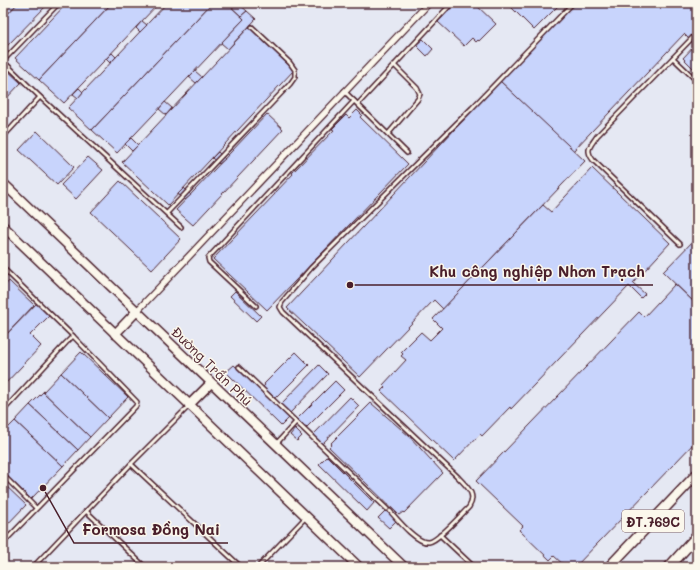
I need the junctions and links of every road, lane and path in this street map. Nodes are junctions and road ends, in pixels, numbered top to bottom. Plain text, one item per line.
1 (59, 3) edge
2 (428, 3) edge
3 (452, 3) edge
4 (573, 3) edge
5 (252, 27) dead end
6 (697, 33) edge
7 (673, 58) junction
8 (3, 61) edge
9 (394, 65) junction
10 (697, 81) edge
11 (344, 91) junction
12 (40, 97) junction
13 (354, 101) junction
14 (358, 104) junction
15 (388, 134) junction
16 (3, 137) edge
17 (407, 153) dead end
18 (3, 183) edge
19 (167, 213) junction
20 (3, 226) edge
21 (182, 227) dead end
22 (680, 244) dead end
23 (3, 268) edge
24 (256, 306) dead end
25 (137, 311) junction
26 (115, 334) junction
27 (73, 336) junction
28 (240, 367) dead end
29 (211, 383) junction
30 (189, 405) junction
31 (3, 411) edge
32 (296, 422) junction
33 (276, 444) junction
34 (131, 464) junction
35 (697, 474) edge
36 (3, 475) edge
37 (36, 508) junction
38 (387, 508) dead end
39 (86, 511) junction
40 (390, 512) dead end
41 (306, 517) junction
42 (440, 535) junction
43 (697, 536) edge
44 (3, 543) edge
45 (33, 567) edge
46 (145, 567) edge
47 (241, 567) edge
48 (258, 567) edge
49 (359, 567) edge
50 (404, 567) edge
51 (474, 567) edge
52 (609, 567) edge
53 (669, 567) edge

1 - 8 lane
2 - 11 street
3 - 9 lane
4 - 42 lane
5 - 19 lane
6 - 7 lane
7 - 10 lane
7 - 22 lane
8 - 12 lane
9 - 14 lane
9 - 15 lane
11 - 13 lane
11 - 25 street
12 - 16 lane
12 - 19 lane
13 - 14 lane
13 - 24 lane
14 - 15 lane
15 - 17 lane
18 - 25 main road, Đường Trần Phú
19 - 21 lane
20 - 26 main road
23 - 27 lane
25 - 26 main road
25 - 29 main road, Đường Trần Phú
26 - 30 main road
27 - 31 lane
27 - 37 lane
28 - 32 lane
29 - 30 main road
29 - 33 main road, Đường Trần Phú
30 - 34 lane
30 - 41 main road
32 - 33 lane
32 - 38 lane
33 - 50 main road, Đường Trần Phú
34 - 39 lane
34 - 47 lane
35 - 52 main road, ĐT.769C
36 - 37 lane
37 - 44 lane
39 - 45 lane
39 - 46 lane
40 - 42 lane
41 - 48 lane
41 - 49 main road
42 - 51 lane
43 - 53 main road, ĐT.769C

